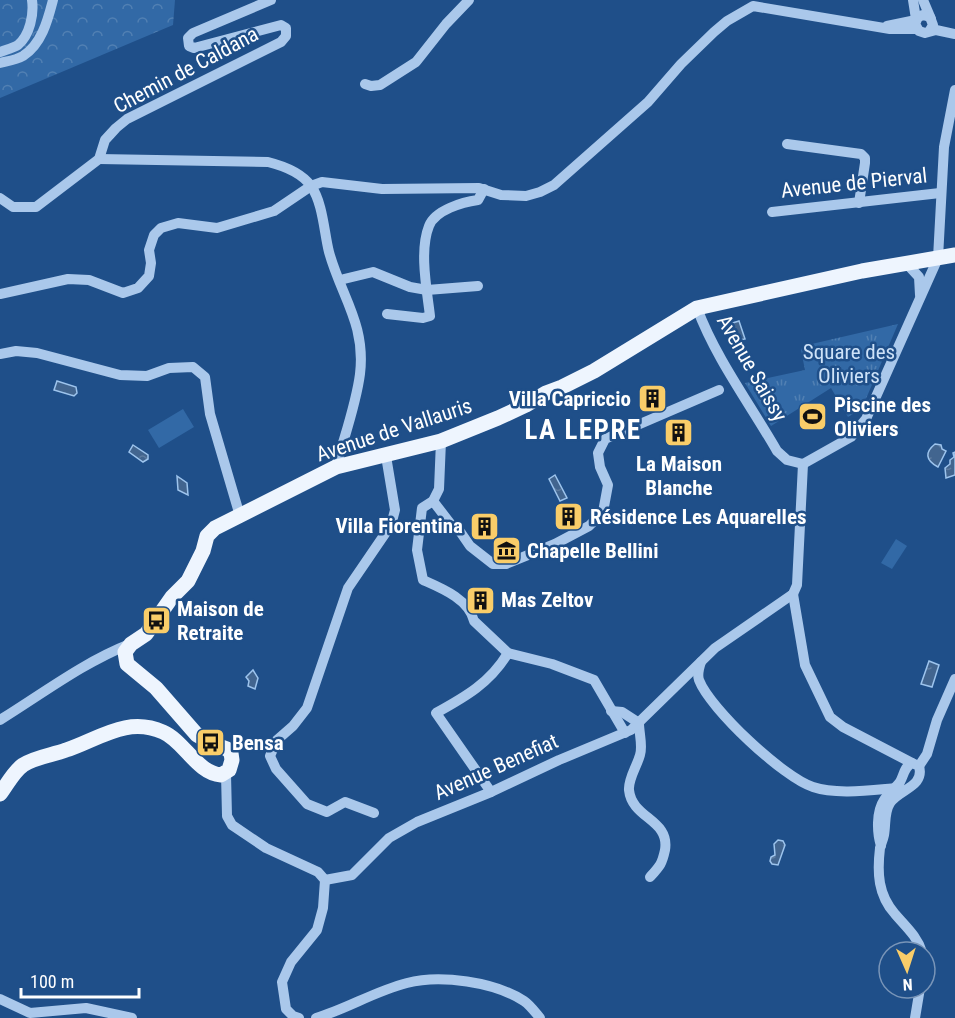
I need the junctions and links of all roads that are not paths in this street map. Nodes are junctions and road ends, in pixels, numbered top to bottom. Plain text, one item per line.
1 (32, 0) edge
2 (53, 0) edge
3 (271, 0) edge
4 (470, 0) edge
5 (913, 0) edge
6 (923, 0) edge
7 (751, 3) edge
8 (916, 23) junction
9 (931, 25) junction
10 (955, 33) edge
11 (0, 52) edge
12 (0, 63) edge
13 (365, 84) dead end
14 (955, 90) edge
15 (787, 144) dead end
16 (99, 159) junction
17 (311, 186) junction
18 (484, 189) junction
19 (940, 193) junction
20 (0, 198) edge
21 (859, 203) junction
22 (772, 212) dead end
23 (955, 255) edge
24 (938, 258) junction
25 (907, 264) junction
26 (344, 279) dead end
27 (478, 286) dead end
28 (428, 290) junction
29 (0, 294) edge
30 (920, 298) junction
31 (697, 308) junction
32 (387, 315) dead end
33 (0, 354) edge
34 (727, 386) junction
35 (441, 441) junction
36 (386, 456) junction
37 (803, 464) junction
38 (336, 467) junction
39 (433, 501) junction
40 (240, 516) junction
41 (793, 594) junction
42 (131, 644) junction
43 (508, 653) junction
44 (702, 659) junction
45 (955, 679) edge
46 (680, 683) junction
47 (703, 687) junction
48 (951, 702) edge
49 (611, 711) junction
50 (0, 720) edge
51 (632, 729) junction
52 (915, 764) junction
53 (226, 774) junction
54 (912, 786) junction
55 (895, 788) junction
56 (875, 789) junction
57 (492, 792) junction
58 (0, 794) edge
59 (882, 802) junction
60 (374, 813) dead end
61 (880, 846) junction
62 (650, 877) dead end
63 (325, 880) junction
64 (917, 940) edge
65 (0, 999) edge
66 (918, 1000) edge
67 (132, 1018) edge
68 (299, 1018) edge
69 (316, 1018) edge
70 (540, 1018) edge
71 (915, 1018) edge

1 - 11 street
2 - 12 street
3 - 16 street, Chemin de Caldana
4 - 13 street
5 - 8 street
6 - 9 street
7 - 8 street
7 - 18 street
8 - 9 street
8 - 9 street
9 - 10 street
14 - 19 street
15 - 21 street
16 - 17 street
16 - 20 street, Chemin de Caldana
17 - 18 street
17 - 29 street
17 - 38 street
18 - 28 street
19 - 21 street, Avenue de Pierval
19 - 24 street
21 - 22 street, Avenue de Pierval
23 - 24 main road, Avenue de Vallauris
24 - 25 main road, Avenue de Vallauris
24 - 30 street
25 - 30 street
25 - 31 main road, Avenue de Vallauris
26 - 28 street
27 - 28 street
28 - 32 street
30 - 37 street
31 - 34 street, Avenue Saissy
31 - 35 main road, Avenue de Vallauris
33 - 40 street
34 - 37 street, Avenue Saissy
34 - 39 street
35 - 36 main road, Avenue de Vallauris
35 - 39 street
36 - 38 main road, Avenue de Vallauris
36 - 60 street
37 - 41 street
38 - 40 main road, Avenue de Vallauris
39 - 43 street
40 - 42 main road, Avenue de Vallauris
41 - 44 street, Avenue Benefiat
41 - 52 street
42 - 50 street
42 - 53 main road
43 - 49 street
43 - 57 street
44 - 46 street, Avenue Benefiat
44 - 47 street
45 - 48 street
46 - 47 street
46 - 51 street, Avenue Benefiat
47 - 56 street
48 - 52 street
49 - 51 street
49 - 51 street
51 - 57 street, Avenue Benefiat
51 - 62 street
52 - 54 street
52 - 55 street
53 - 58 main road
53 - 63 street
54 - 55 street
54 - 61 street
55 - 56 street
55 - 59 street
56 - 59 street
57 - 63 street, Avenue Benefiat
59 - 61 street
61 - 64 street
63 - 68 street
65 - 67 street
66 - 71 street
69 - 70 street

